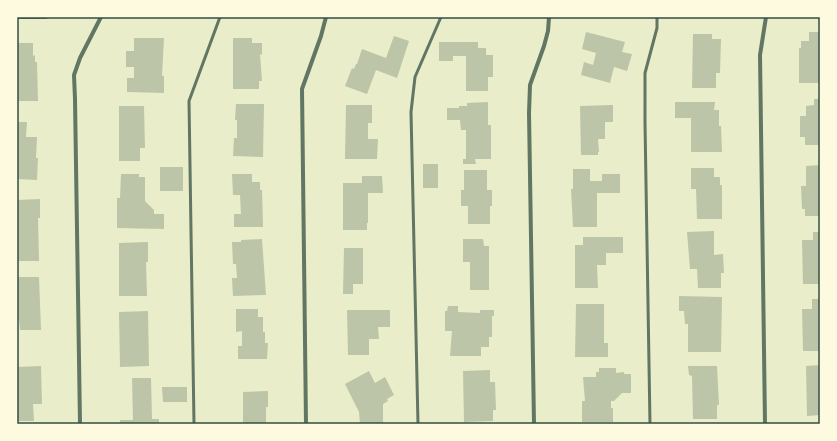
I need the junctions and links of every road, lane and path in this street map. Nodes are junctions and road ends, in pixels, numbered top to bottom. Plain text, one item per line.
1 (17, 17) edge
2 (46, 17) edge
3 (101, 17) edge
4 (220, 17) edge
5 (326, 17) edge
6 (441, 17) edge
7 (549, 17) edge
8 (658, 17) edge
9 (766, 17) edge
10 (80, 424) edge
11 (194, 424) edge
12 (306, 424) edge
13 (418, 424) edge
14 (534, 424) edge
15 (650, 424) edge
16 (765, 424) edge

1 - 2 street
3 - 10 street
4 - 11 lane
5 - 12 street
6 - 13 lane
7 - 14 street
8 - 15 lane
9 - 16 street

